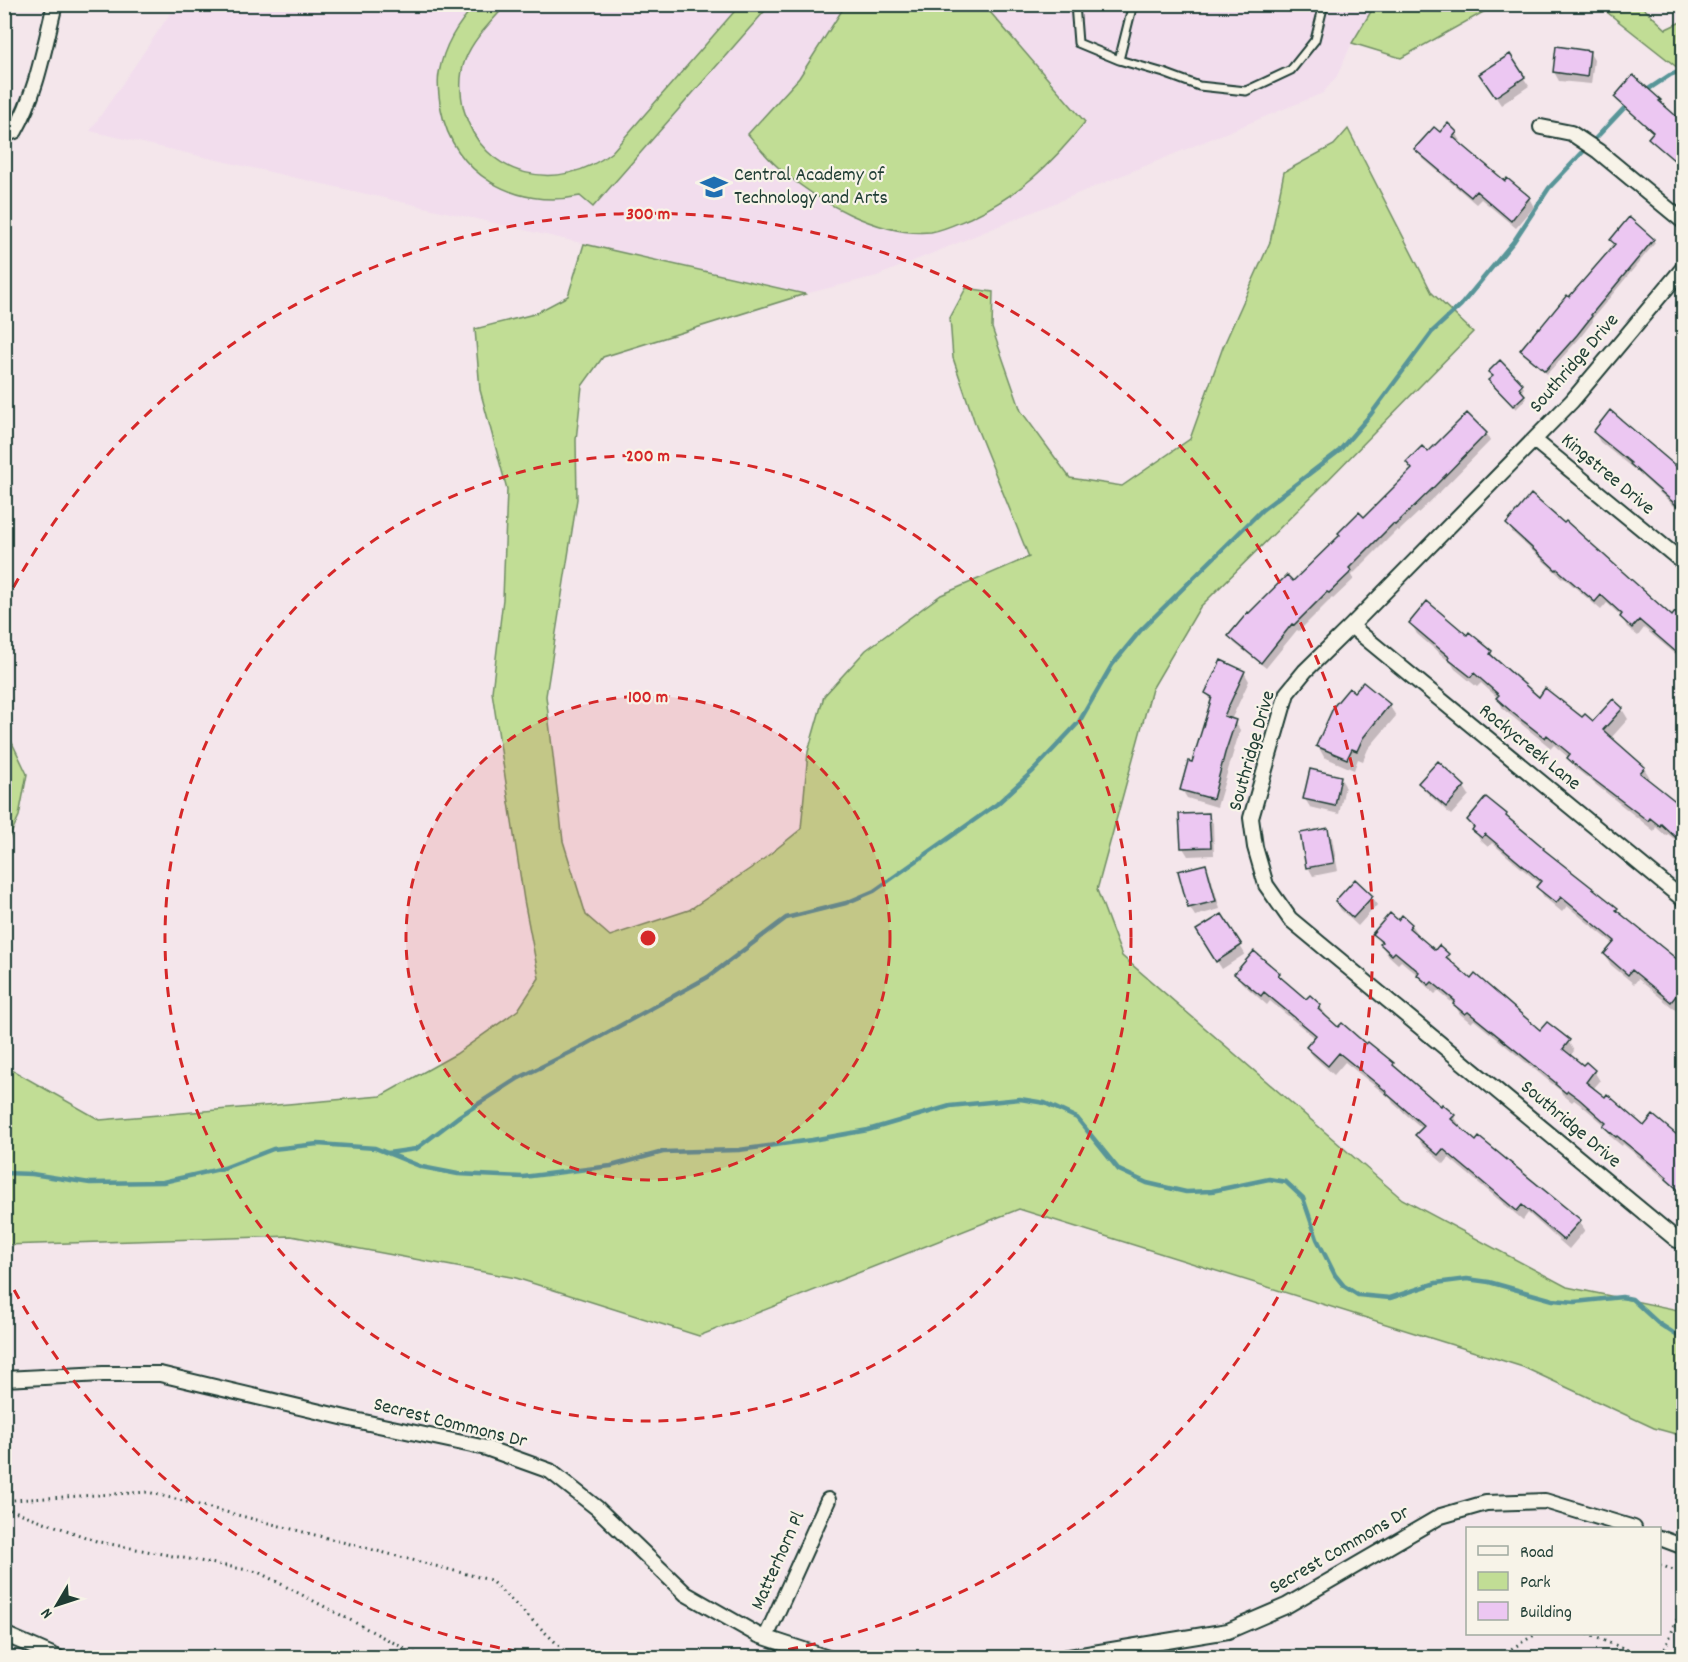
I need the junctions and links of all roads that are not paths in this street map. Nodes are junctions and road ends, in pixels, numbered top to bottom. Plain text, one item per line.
1 (55, 4) edge
2 (1075, 4) edge
3 (1133, 4) edge
4 (1324, 4) edge
5 (1119, 60) junction
6 (1541, 127) dead end
7 (4, 135) edge
8 (1683, 222) edge
9 (1683, 267) edge
10 (1534, 440) junction
11 (1683, 563) edge
12 (1351, 626) junction
13 (1683, 900) edge
14 (1683, 1241) edge
15 (4, 1379) edge
16 (828, 1500) dead end
17 (1631, 1527) edge
18 (1661, 1539) edge
19 (1683, 1547) edge
20 (4, 1634) edge
21 (766, 1637) junction
22 (1683, 1653) edge
23 (59, 1658) edge
24 (828, 1658) edge
25 (1063, 1658) edge
26 (1681, 1658) edge

1 - 7 street
2 - 5 lane
3 - 5 lane
4 - 5 lane
6 - 8 street
9 - 10 street, Southridge Drive
10 - 11 street, Kingstree Drive
10 - 12 street, Southridge Drive
12 - 13 street, Rockycreek Lane
12 - 14 street, Southridge Drive
15 - 21 street, Secrest Commons Dr
16 - 21 street, Matterhorn Pl
17 - 25 street, Secrest Commons Dr
18 - 19 street
20 - 23 street
21 - 24 street, Secrest Commons Dr
22 - 26 street

